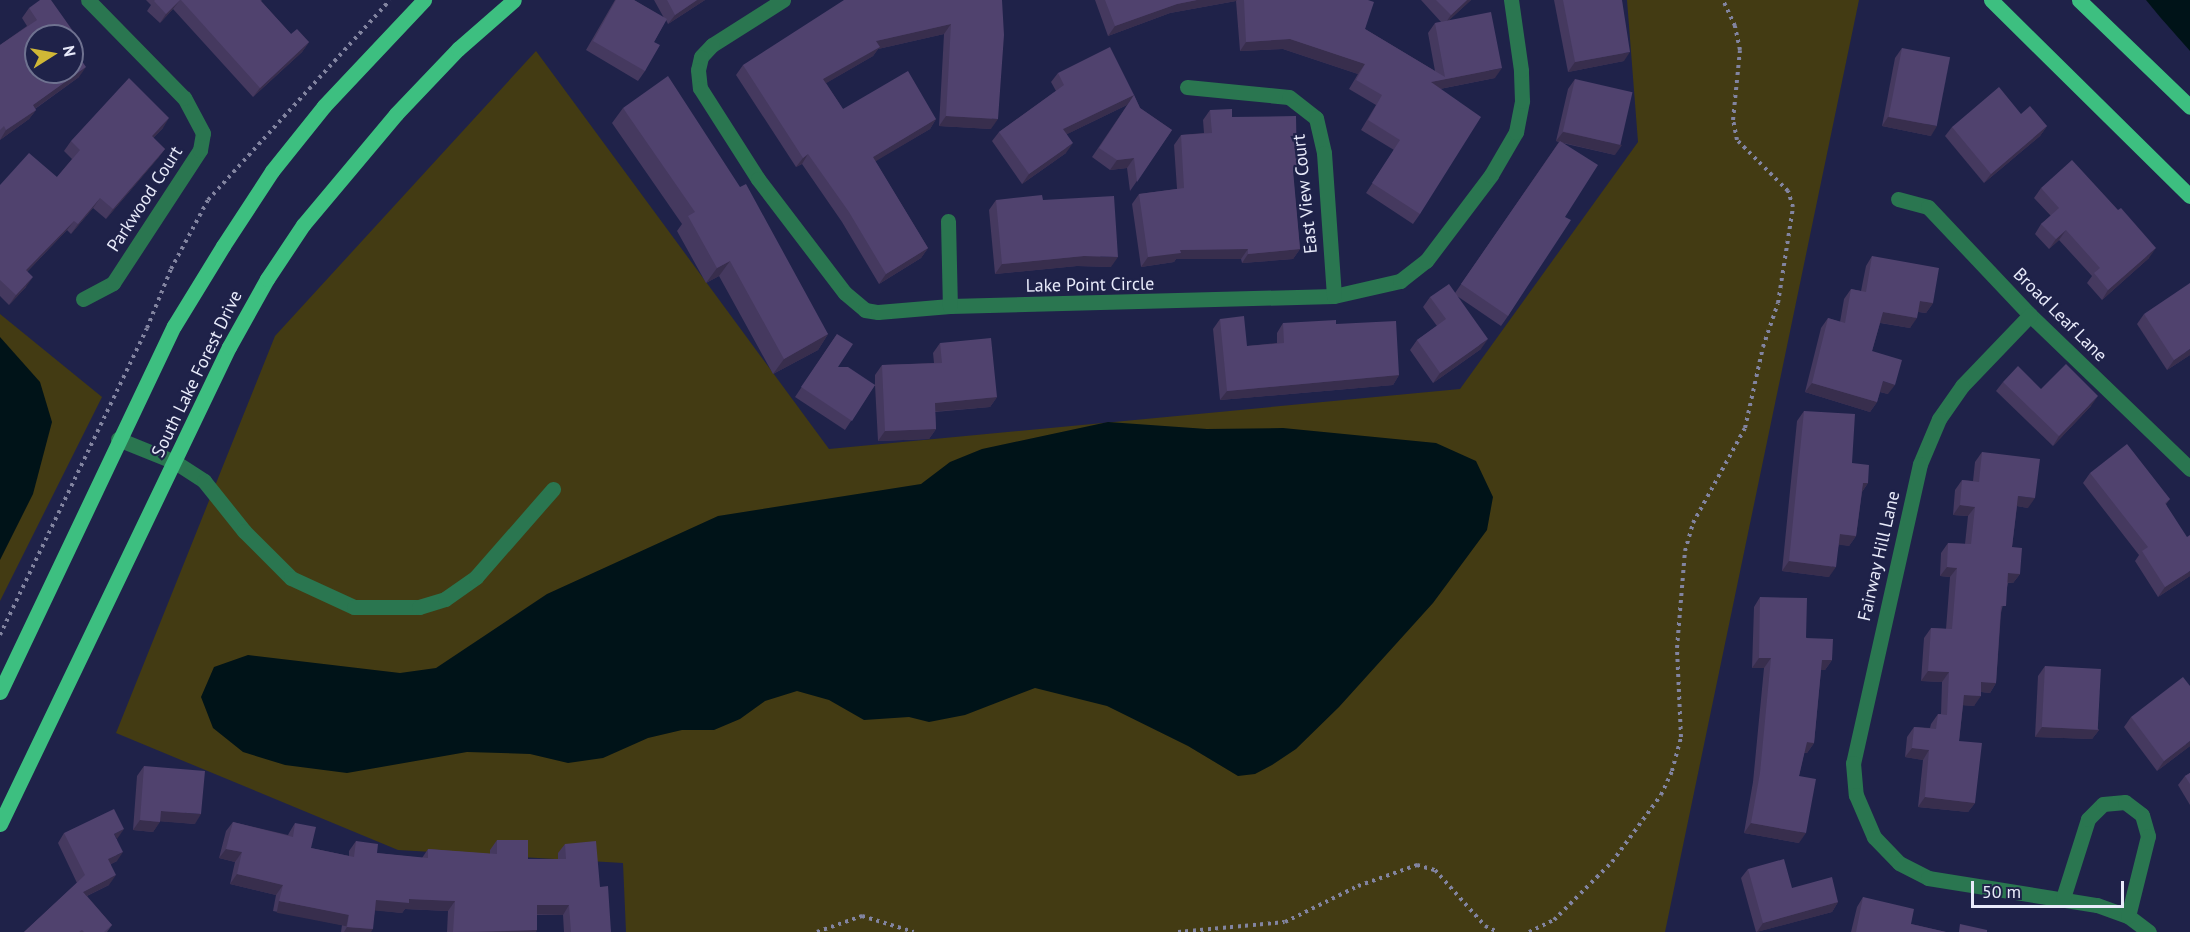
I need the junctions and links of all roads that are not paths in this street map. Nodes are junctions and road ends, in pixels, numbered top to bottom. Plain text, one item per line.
1 (88, 0) edge
2 (424, 0) edge
3 (514, 0) edge
4 (783, 0) edge
5 (1511, 0) edge
6 (1991, 0) edge
7 (2079, 0) edge
8 (1187, 87) dead end
9 (2190, 107) edge
10 (2190, 196) edge
11 (1898, 199) dead end
12 (948, 220) dead end
13 (1334, 296) junction
14 (83, 299) dead end
15 (950, 306) junction
16 (2030, 315) junction
17 (118, 439) junction
18 (175, 462) junction
19 (2190, 469) edge
20 (553, 489) dead end
21 (0, 692) edge
22 (0, 824) edge
23 (2063, 898) junction
24 (2128, 916) junction
25 (2149, 932) edge

1 - 14 street, Parkwood Court
2 - 17 main road, South Lake Forest Drive
3 - 18 main road, South Lake Forest Drive
4 - 15 street, Lake Point Circle
5 - 13 street, Lake Point Circle
6 - 10 main road
7 - 9 main road
8 - 13 street, East View Court
11 - 16 street, Broad Leaf Lane
12 - 15 street
13 - 15 street, Lake Point Circle
16 - 19 street, Broad Leaf Lane
16 - 23 street, Fairway Hill Lane
17 - 18 street
17 - 21 main road, South Lake Forest Drive
18 - 20 street
18 - 22 main road, South Lake Forest Drive
23 - 24 street
23 - 24 street
24 - 25 street

